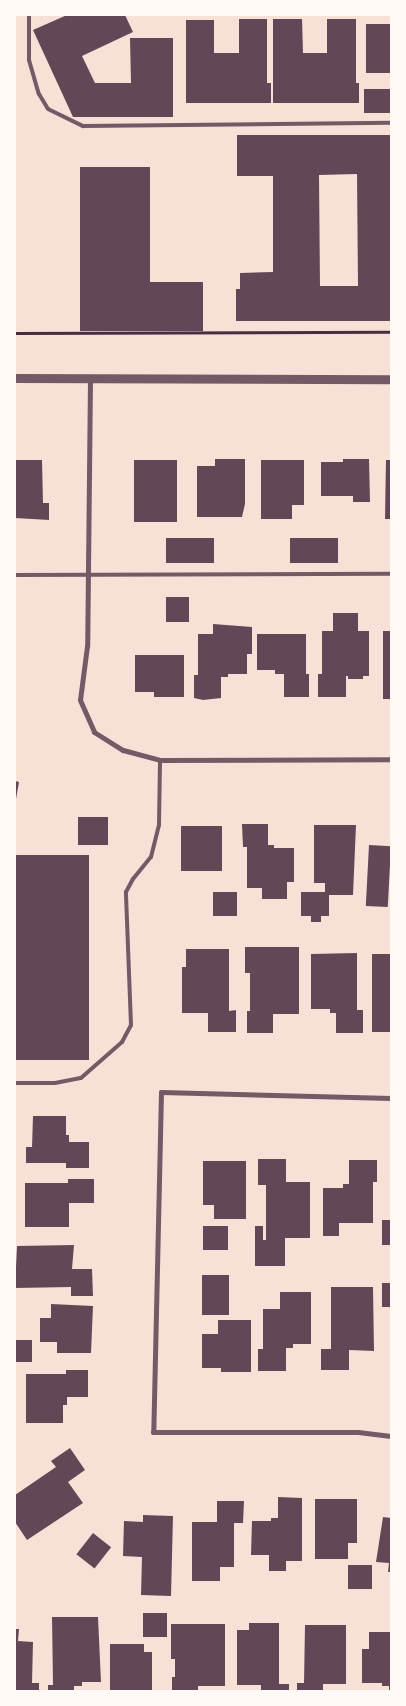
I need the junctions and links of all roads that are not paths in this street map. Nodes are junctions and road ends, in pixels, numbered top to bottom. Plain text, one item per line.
1 (29, 15) edge
2 (391, 123) edge
3 (15, 378) edge
4 (90, 379) junction
5 (391, 379) edge
6 (391, 574) edge
7 (15, 575) edge
8 (88, 575) junction
9 (391, 759) edge
10 (160, 760) junction
11 (15, 1083) edge
12 (391, 1098) edge
13 (391, 1436) edge

1 - 2 lane
3 - 4 street
4 - 5 street
4 - 8 street
6 - 8 lane
7 - 8 lane
8 - 10 street
9 - 10 street
10 - 11 lane
12 - 13 street

